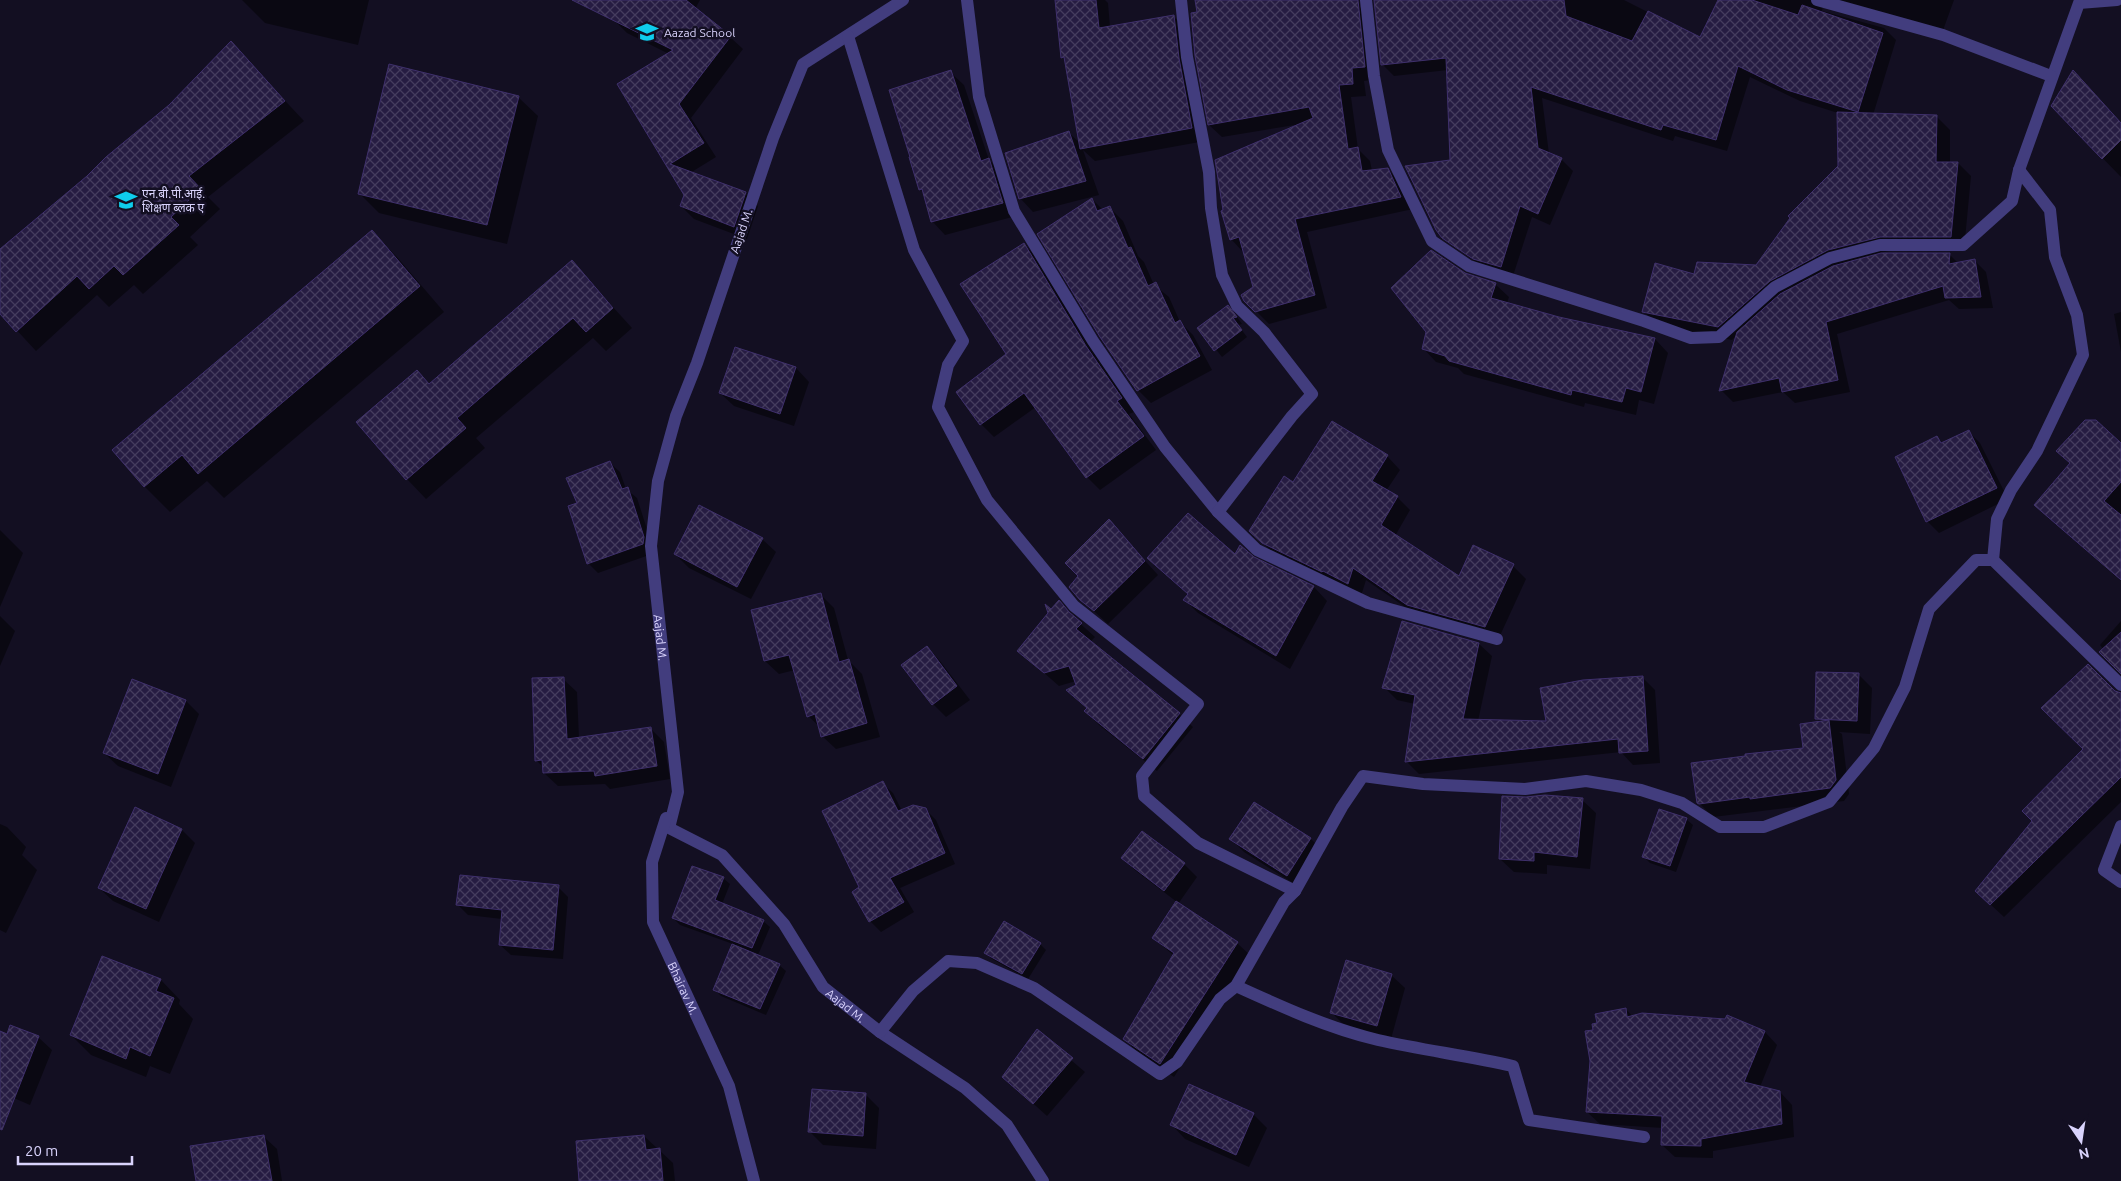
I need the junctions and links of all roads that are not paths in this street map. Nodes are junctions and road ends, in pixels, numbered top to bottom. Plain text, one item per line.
1 (903, 0) edge
2 (967, 0) edge
3 (1181, 0) edge
4 (1366, 0) edge
5 (1817, 0) edge
6 (2117, 0) edge
7 (848, 36) junction
8 (2052, 76) junction
9 (2019, 170) junction
10 (1218, 512) junction
11 (1993, 560) junction
12 (1496, 639) dead end
13 (2121, 685) edge
14 (678, 792) junction
15 (2121, 826) edge
16 (2121, 882) edge
17 (1295, 891) junction
18 (1236, 986) junction
19 (880, 1032) junction
20 (1644, 1137) dead end
21 (754, 1181) edge
22 (1044, 1181) edge

1 - 7 street, Aajad M.
2 - 10 street
3 - 10 street
4 - 9 street
5 - 8 street
6 - 8 street
7 - 14 street, Aajad M.
7 - 17 street
8 - 9 street
9 - 11 street
10 - 12 street
11 - 13 street
11 - 17 street
14 - 19 street, Aajad M.
14 - 21 street, Bhairav M.
15 - 16 street
17 - 18 street
18 - 19 street
18 - 20 street
19 - 22 street, Aajad M.

